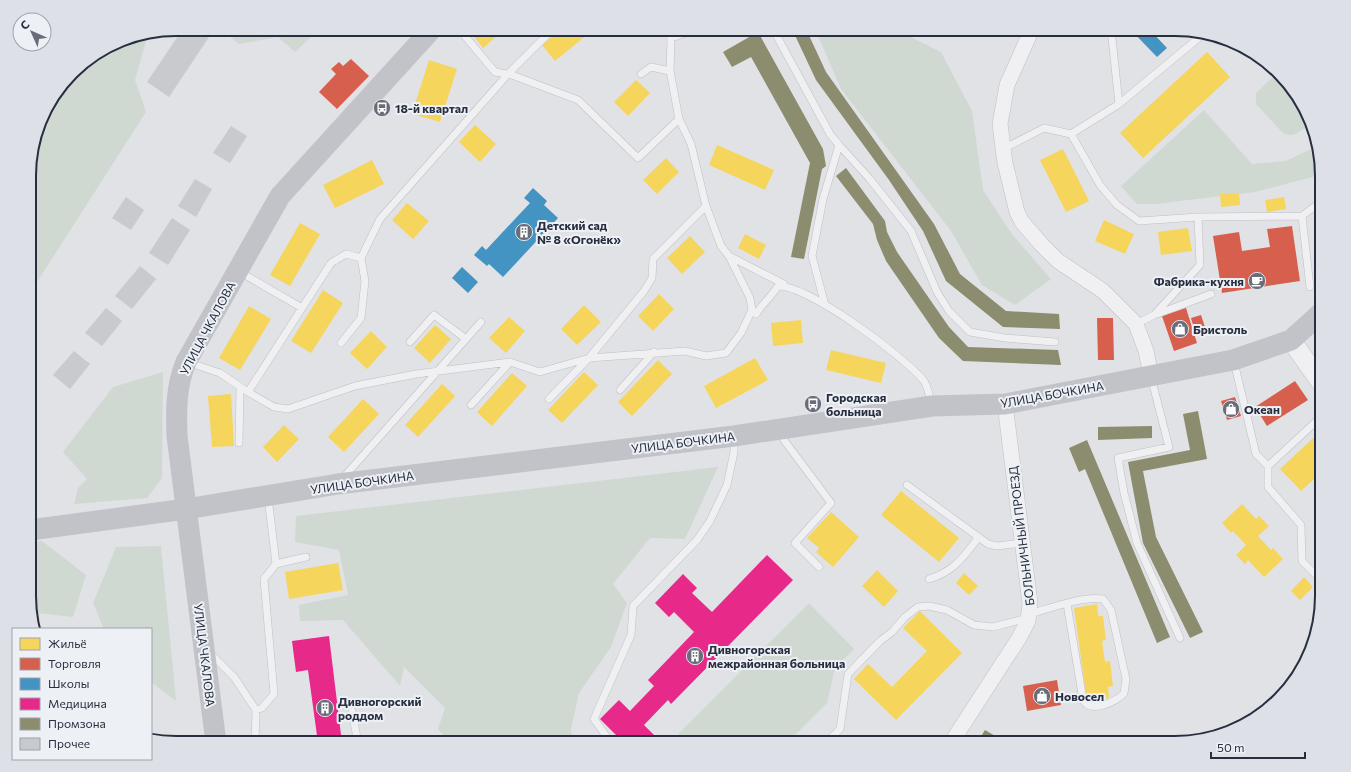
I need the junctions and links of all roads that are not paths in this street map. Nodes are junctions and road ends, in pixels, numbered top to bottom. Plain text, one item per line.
1 (426, 36) edge
2 (466, 36) edge
3 (546, 36) edge
4 (676, 36) edge
5 (777, 36) edge
6 (1029, 36) edge
7 (1112, 36) edge
8 (670, 38) joint
9 (1198, 38) edge
10 (670, 71) junction
11 (508, 74) junction
12 (641, 74) dead end
13 (1119, 104) junction
14 (679, 119) junction
15 (1071, 134) junction
16 (839, 145) junction
17 (1002, 149) junction
18 (706, 206) junction
19 (1315, 206) edge
20 (1302, 216) junction
21 (1198, 217) junction
22 (729, 256) junction
23 (361, 258) junction
24 (238, 270) junction
25 (786, 286) junction
26 (1310, 287) dead end
27 (1211, 294) dead end
28 (825, 305) junction
29 (302, 308) junction
30 (752, 310) junction
31 (1154, 315) junction
32 (1315, 318) edge
33 (482, 322) dead end
34 (1136, 324) junction
35 (466, 340) junction
36 (1291, 340) junction
37 (410, 342) dead end
38 (1055, 342) dead end
39 (341, 343) dead end
40 (654, 352) junction
41 (589, 358) junction
42 (1233, 360) junction
43 (186, 362) junction
44 (510, 362) junction
45 (438, 372) junction
46 (1315, 374) edge
47 (1151, 375) junction
48 (240, 387) junction
49 (620, 390) dead end
50 (248, 392) junction
51 (549, 399) dead end
52 (1005, 404) junction
53 (471, 405) dead end
54 (932, 406) junction
55 (1315, 422) edge
56 (776, 429) junction
57 (734, 436) junction
58 (239, 443) dead end
59 (1268, 466) junction
60 (338, 484) junction
61 (907, 485) dead end
62 (268, 496) junction
63 (186, 509) junction
64 (36, 529) edge
65 (979, 537) junction
66 (1022, 543) junction
67 (306, 557) dead end
68 (276, 564) junction
69 (819, 567) dead end
70 (1315, 574) edge
71 (929, 579) dead end
72 (1067, 604) junction
73 (1029, 616) junction
74 (1180, 638) dead end
75 (204, 647) junction
76 (256, 710) junction
77 (352, 711) dead end
78 (215, 736) edge
79 (255, 736) edge
80 (357, 736) edge
81 (606, 736) edge
82 (833, 736) edge
83 (956, 736) edge

1 - 24 main road, УЛИЦА ЧКАЛОВА
2 - 11 lane
3 - 11 lane
4 - 8 lane
5 - 16 lane
6 - 17 street
7 - 13 lane
8 - 10 lane
9 - 13 lane
10 - 12 lane
10 - 14 lane
11 - 14 lane
11 - 23 lane
13 - 15 lane
14 - 18 lane
15 - 17 lane
15 - 21 lane
16 - 28 lane
16 - 38 lane
17 - 34 street
18 - 22 lane
18 - 41 lane
19 - 20 lane
20 - 21 lane
20 - 26 lane
21 - 31 lane
22 - 25 lane
22 - 30 lane
23 - 29 lane
23 - 39 lane
24 - 29 lane
24 - 43 main road, УЛИЦА ЧКАЛОВА
25 - 28 lane
25 - 30 lane
27 - 31 lane
28 - 54 lane
29 - 50 lane
30 - 40 lane
31 - 34 lane
32 - 36 main road, УЛИЦА БОЧКИНА
33 - 35 lane
34 - 47 street
35 - 37 lane
35 - 45 lane
36 - 42 main road, УЛИЦА БОЧКИНА
36 - 46 street
40 - 41 lane
40 - 49 lane
41 - 44 lane
41 - 51 lane
42 - 47 main road, УЛИЦА БОЧКИНА
42 - 59 lane
43 - 48 lane
43 - 63 main road, УЛИЦА ЧКАЛОВА
44 - 45 lane
44 - 53 lane
45 - 50 lane
45 - 60 lane
47 - 52 main road, УЛИЦА БОЧКИНА
47 - 74 lane
48 - 50 lane
48 - 58 lane
52 - 54 main road, УЛИЦА БОЧКИНА
52 - 66 street, БОЛЬНИЧНЫЙ ПРОЕЗД
54 - 56 main road, УЛИЦА БОЧКИНА
55 - 59 lane
56 - 57 main road, УЛИЦА БОЧКИНА
56 - 69 lane
57 - 60 main road, УЛИЦА БОЧКИНА
57 - 81 lane
59 - 70 lane
60 - 62 main road, УЛИЦА БОЧКИНА
61 - 65 lane
62 - 63 main road, УЛИЦА БОЧКИНА
62 - 68 lane
63 - 64 main road, УЛИЦА БОЧКИНА
63 - 75 main road, УЛИЦА ЧКАЛОВА
65 - 66 lane
65 - 71 lane
66 - 73 street, БОЛЬНИЧНЫЙ ПРОЕЗД
67 - 68 lane
68 - 76 lane
72 - 72 lane
72 - 73 lane
73 - 82 lane
73 - 83 street, БОЛЬНИЧНЫЙ ПРОЕЗД
75 - 76 lane
75 - 78 main road, УЛИЦА ЧКАЛОВА
76 - 79 lane
77 - 80 lane

